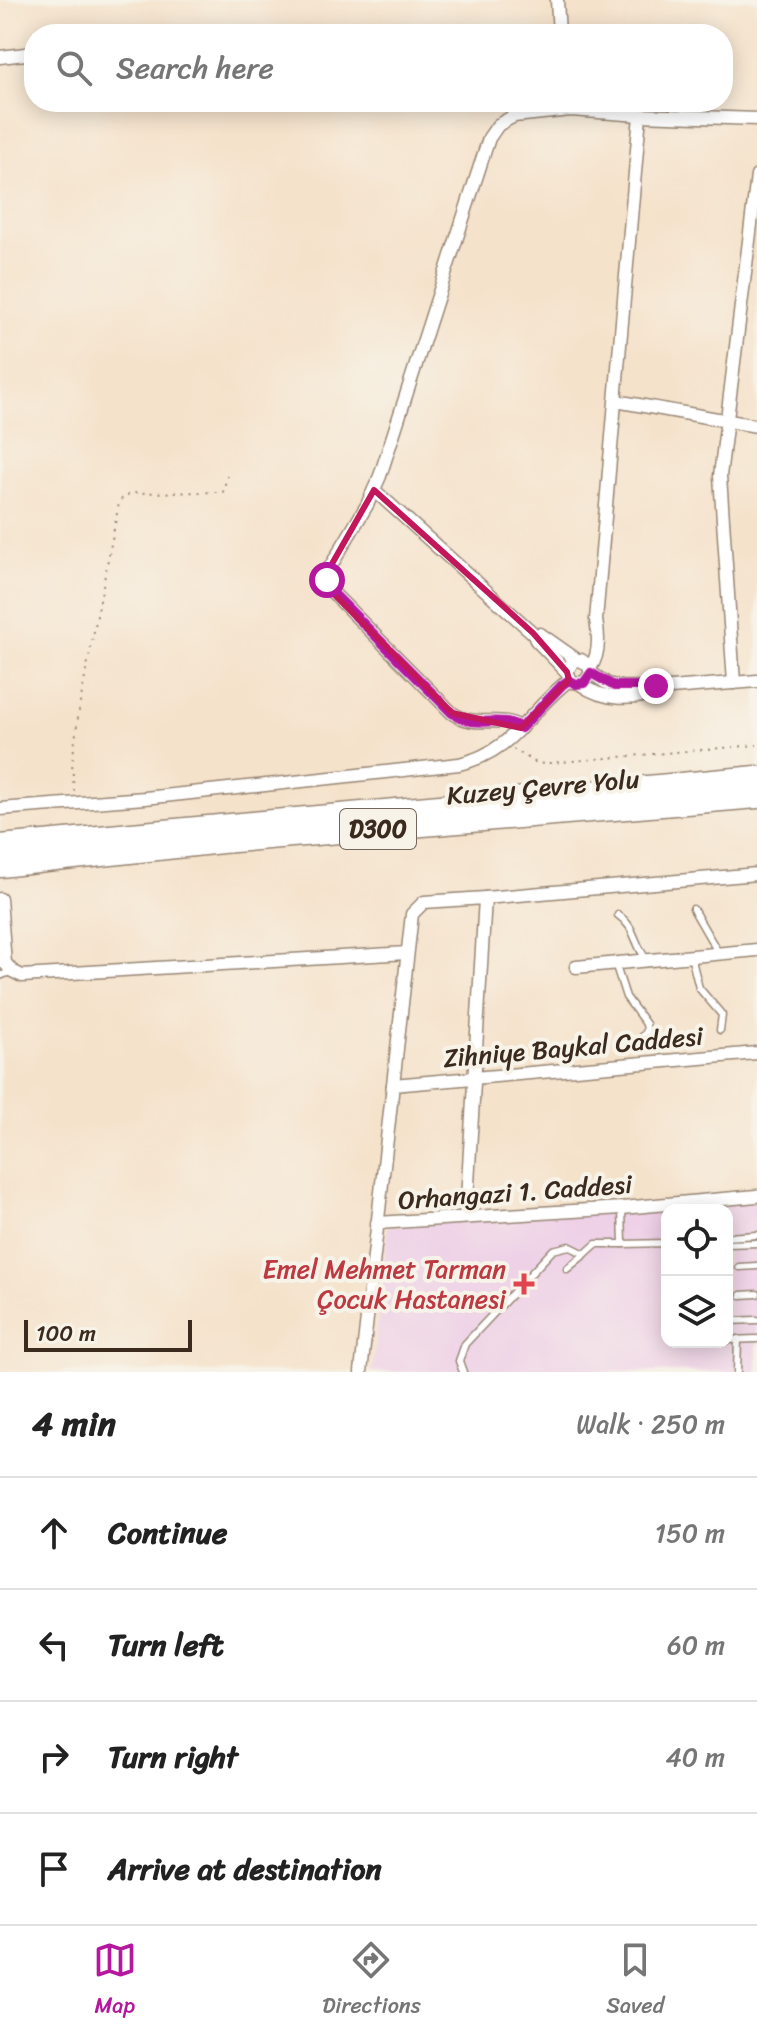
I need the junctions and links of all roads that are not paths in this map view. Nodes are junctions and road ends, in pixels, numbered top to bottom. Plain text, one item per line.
1 (557, 0) edge
2 (558, 24) edge
3 (24, 54) edge
4 (0, 57) edge
5 (537, 112) edge
6 (617, 112) edge
7 (640, 115) junction
8 (757, 119) edge
9 (757, 176) edge
10 (616, 401) junction
11 (725, 420) junction
12 (757, 426) edge
13 (374, 490) junction
14 (533, 633) junction
15 (585, 665) junction
16 (572, 678) junction
17 (757, 681) edge
18 (734, 683) junction
19 (671, 688) junction
20 (521, 728) junction
21 (757, 777) edge
22 (757, 797) edge
23 (0, 809) edge
24 (0, 846) edge
25 (0, 866) edge
26 (757, 874) edge
27 (485, 898) junction
28 (0, 899) edge
29 (693, 909) dead end
30 (618, 915) dead end
31 (757, 950) edge
32 (407, 953) junction
33 (719, 954) junction
34 (691, 956) junction
35 (647, 960) junction
36 (615, 963) junction
37 (576, 967) dead end
38 (6, 973) edge
39 (720, 1030) dead end
40 (638, 1042) dead end
41 (757, 1053) edge
42 (475, 1078) junction
43 (393, 1085) junction
44 (757, 1196) edge
45 (622, 1208) junction
46 (466, 1217) junction
47 (377, 1223) junction
48 (757, 1235) edge
49 (733, 1237) edge
50 (661, 1243) edge
51 (757, 1243) edge
52 (623, 1244) junction
53 (733, 1244) edge
54 (585, 1254) junction
55 (757, 1266) edge
56 (739, 1267) dead end
57 (567, 1269) dead end
58 (757, 1294) edge
59 (741, 1295) dead end
60 (757, 1320) edge
61 (733, 1321) edge
62 (733, 1339) edge
63 (738, 1339) junction
64 (757, 1339) edge
65 (361, 1372) edge
66 (463, 1372) edge
67 (737, 1372) edge

1 - 2 street
3 - 4 street
5 - 13 street
6 - 7 street
7 - 8 street
7 - 10 street
9 - 11 street
10 - 11 street
10 - 15 street
11 - 12 street
11 - 18 street
13 - 14 street
13 - 20 street
14 - 15 street
14 - 16 street
15 - 16 street
15 - 16 street
15 - 19 street
16 - 19 street
16 - 20 street
17 - 18 street
18 - 19 street
20 - 23 street
21 - 24 highway, Kuzey Çevre Yolu / D300
22 - 25 highway, Kuzey Çevre Yolu / D300
26 - 27 street
27 - 32 street
27 - 42 street
28 - 38 street
29 - 33 lane
30 - 35 lane
31 - 33 street
32 - 38 street
32 - 43 street
33 - 34 street
34 - 35 street
34 - 39 lane
35 - 36 street
36 - 37 street
36 - 40 lane
41 - 42 street, Zihniye Baykal Caddesi
42 - 43 street, Zihniye Baykal Caddesi
42 - 46 street
43 - 47 street
44 - 45 street, Orhangazi 1. Caddesi
45 - 46 street, Orhangazi 1. Caddesi
45 - 52 lane
46 - 47 street, Orhangazi 1. Caddesi
47 - 65 street, Orhangazi 1. Caddesi
48 - 49 lane
50 - 52 lane
51 - 53 lane
52 - 54 lane
54 - 57 lane
54 - 66 lane
55 - 56 lane
58 - 59 lane
60 - 61 lane
62 - 63 lane
63 - 64 lane
63 - 67 lane

